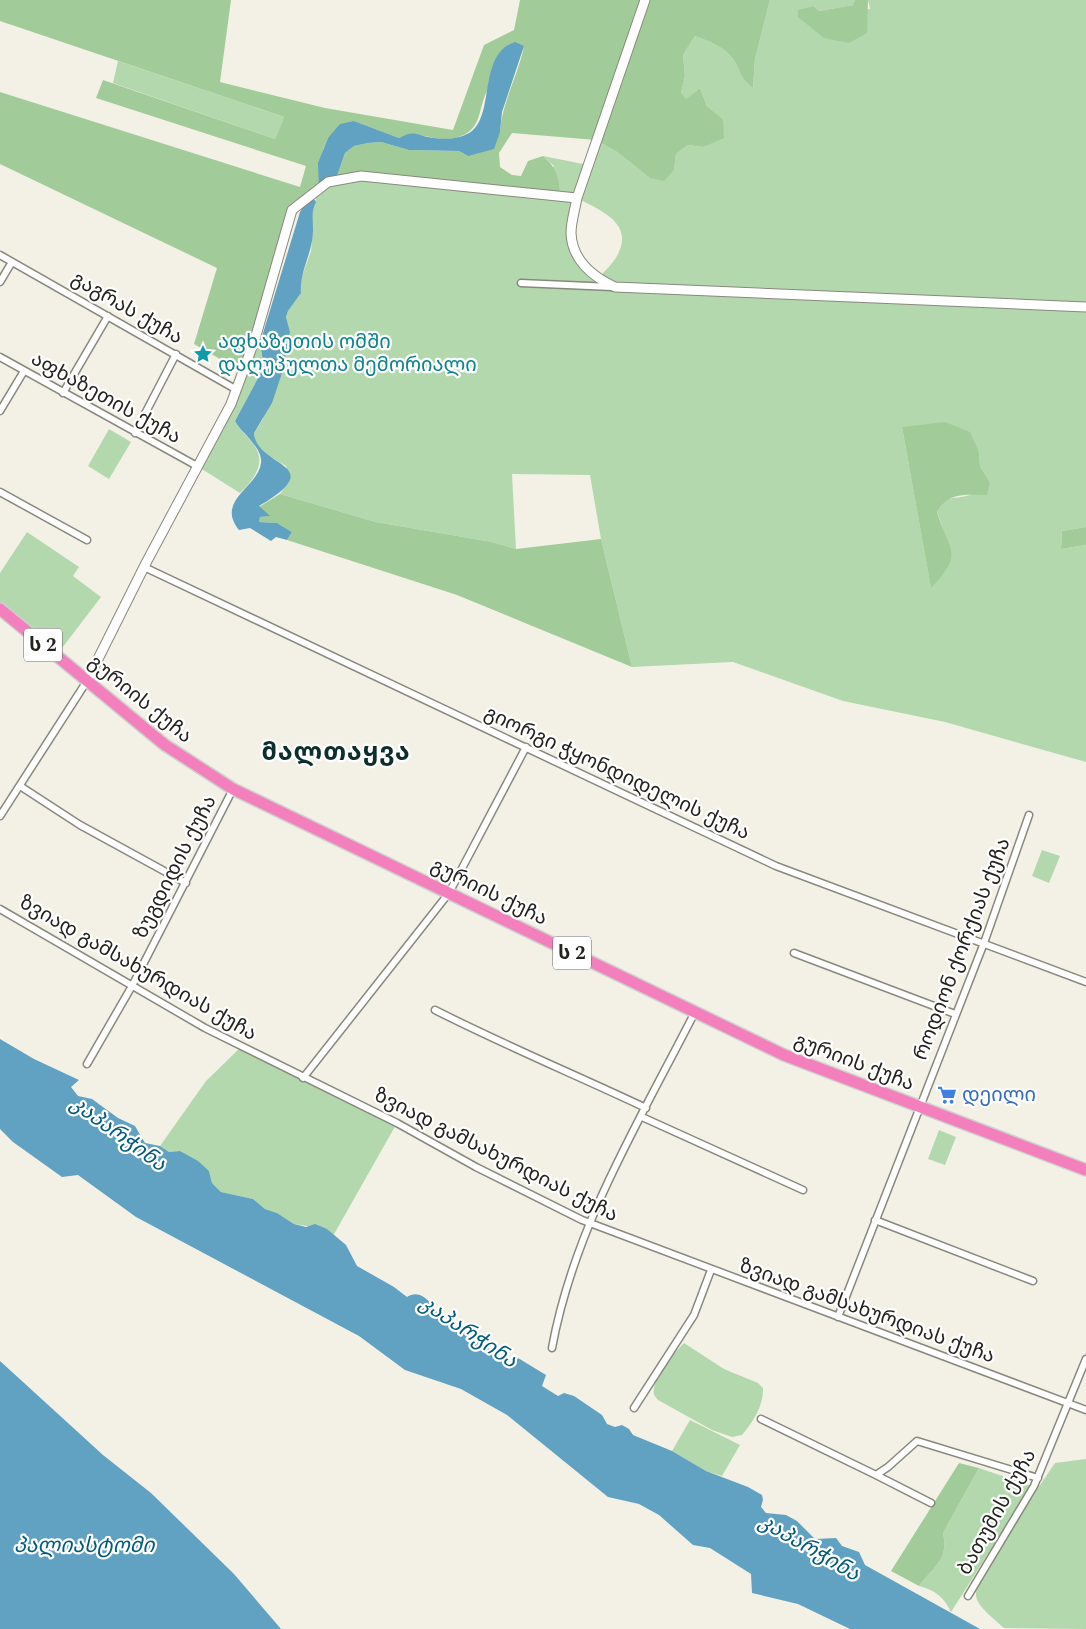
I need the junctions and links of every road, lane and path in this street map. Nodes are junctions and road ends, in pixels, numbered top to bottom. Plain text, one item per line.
1 (645, 0) edge
2 (577, 198) junction
3 (0, 254) edge
4 (12, 262) junction
5 (0, 282) edge
6 (522, 283) dead end
7 (621, 288) junction
8 (1086, 308) edge
9 (108, 316) junction
10 (176, 354) junction
11 (0, 357) edge
12 (24, 371) junction
13 (237, 390) junction
14 (63, 393) junction
15 (0, 411) edge
16 (135, 433) junction
17 (197, 466) junction
18 (0, 492) edge
19 (87, 540) dead end
20 (144, 567) junction
21 (0, 609) edge
22 (87, 681) junction
23 (526, 748) junction
24 (20, 786) junction
25 (233, 789) junction
26 (1029, 815) dead end
27 (0, 816) edge
28 (186, 883) junction
29 (449, 893) junction
30 (0, 908) edge
31 (984, 942) junction
32 (794, 953) dead end
33 (1086, 982) edge
34 (132, 986) junction
35 (435, 1010) dead end
36 (695, 1012) junction
37 (955, 1014) junction
38 (87, 1064) dead end
39 (303, 1078) junction
40 (920, 1107) junction
41 (646, 1108) junction
42 (642, 1117) junction
43 (1086, 1170) edge
44 (802, 1190) dead end
45 (876, 1220) junction
46 (588, 1223) junction
47 (710, 1270) junction
48 (1033, 1281) dead end
49 (838, 1318) junction
50 (552, 1348) dead end
51 (1086, 1359) edge
52 (1069, 1404) junction
53 (634, 1408) dead end
54 (1086, 1410) edge
55 (761, 1419) dead end
56 (876, 1475) junction
57 (1038, 1478) junction
58 (931, 1503) dead end
59 (968, 1596) dead end

1 - 2 street
2 - 7 street
2 - 13 street
3 - 4 street, გაგრას ქუჩა
4 - 5 street
4 - 9 street, გაგრას ქუჩა
6 - 7 street
7 - 8 street
9 - 10 street, გაგრას ქუჩა
9 - 14 street
10 - 13 street, გაგრას ქუჩა
10 - 16 street
11 - 12 street, აფხაზეთის ქუჩა
12 - 14 street, აფხაზეთის ქუჩა
12 - 15 street
13 - 17 street
14 - 16 street, აფხაზეთის ქუჩა
16 - 17 street, აფხაზეთის ქუჩა
17 - 20 street
18 - 19 street
20 - 22 street
20 - 23 street, გიორგი ჭყონდიდელის ქუჩა
21 - 22 highway, გურიის ქუჩა / ს 2
22 - 24 street
22 - 25 highway, გურიის ქუჩა / ს 2
23 - 29 street
23 - 31 street, გიორგი ჭყონდიდელის ქუჩა
24 - 27 street
24 - 28 street
25 - 28 street, ზუგდიდის ქუჩა
25 - 29 highway, გურიის ქუჩა / ს 2
26 - 31 street, როდიონ ქორქიას ქუჩა
28 - 34 street, ზუგდიდის ქუჩა
29 - 36 highway, გურიის ქუჩა / ს 2
29 - 39 street
30 - 34 street, ზვიად გამსახურდიას ქუჩა
31 - 33 street, გიორგი ჭყონდიდელის ქუჩა
31 - 37 street, როდიონ ქორქიას ქუჩა
32 - 37 street
34 - 38 street, ზუგდიდის ქუჩა
34 - 39 street, ზვიად გამსახურდიას ქუჩა
35 - 41 street
36 - 40 highway, გურიის ქუჩა / ს 2
36 - 41 street
37 - 40 street, როდიონ ქორქიას ქუჩა
39 - 46 street, ზვიად გამსახურდიას ქუჩა
40 - 43 highway, გურიის ქუჩა / ს 2
40 - 45 street, როდიონ ქორქიას ქუჩა
41 - 42 street
42 - 44 street
42 - 46 street
45 - 48 street
45 - 49 street, როდიონ ქორქიას ქუჩა
46 - 47 street, ზვიად გამსახურდიას ქუჩა
46 - 50 street
47 - 49 street, ზვიად გამსახურდიას ქუჩა
47 - 53 street
49 - 52 street, ზვიად გამსახურდიას ქუჩა
51 - 52 street, ბათუმის ქუჩა
52 - 54 street, ზვიად გამსახურდიას ქუჩა
52 - 57 street, ბათუმის ქუჩა
55 - 56 street
56 - 57 street
56 - 58 street
57 - 59 street, ბათუმის ქუჩა

